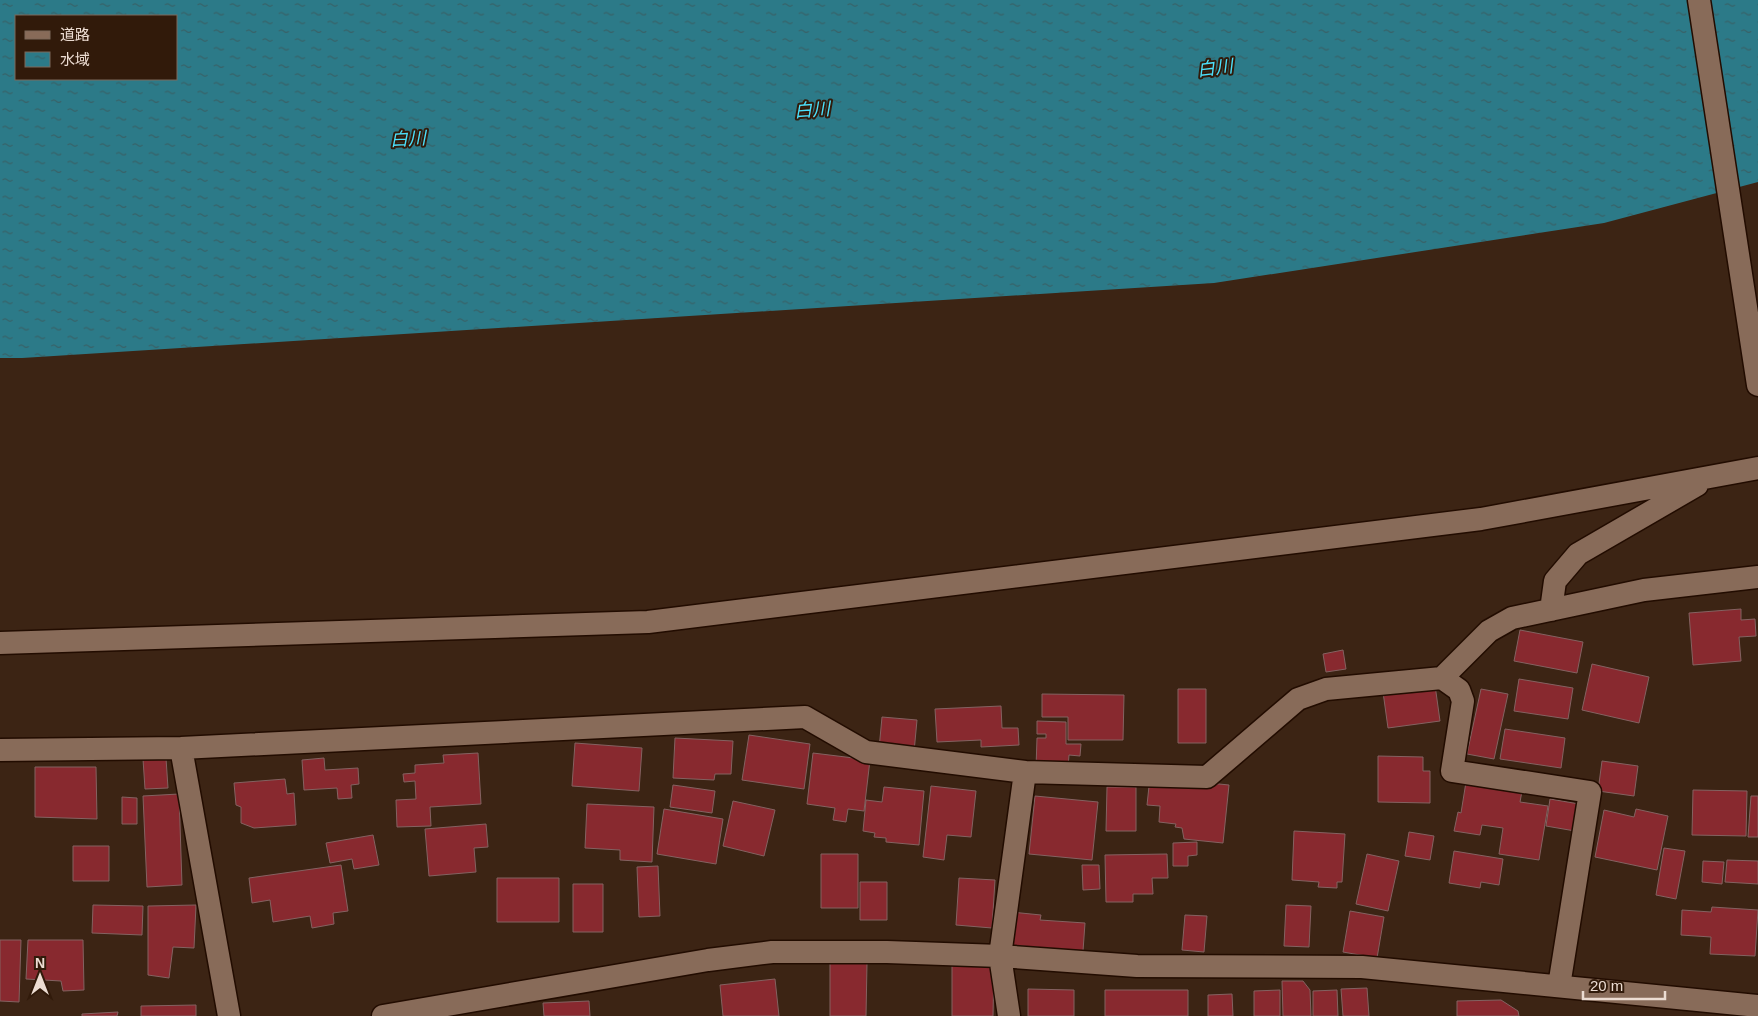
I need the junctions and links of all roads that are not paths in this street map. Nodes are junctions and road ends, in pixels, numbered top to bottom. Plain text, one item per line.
1 (1699, 0) edge
2 (1758, 385) edge
3 (1758, 468) edge
4 (1710, 477) junction
5 (1758, 577) edge
6 (1552, 610) junction
7 (0, 644) edge
8 (1442, 678) junction
9 (181, 748) junction
10 (0, 750) edge
11 (1025, 772) junction
12 (1000, 956) junction
13 (1559, 986) junction
14 (1758, 1006) edge
15 (229, 1016) edge
16 (383, 1016) edge
17 (1009, 1016) edge

1 - 2 street
3 - 4 street
4 - 6 street
4 - 7 street
5 - 6 street
6 - 8 street
8 - 11 street
8 - 13 street
9 - 10 street
9 - 11 street
9 - 15 street
11 - 12 street
12 - 13 street
12 - 16 street
12 - 17 street
13 - 14 street

